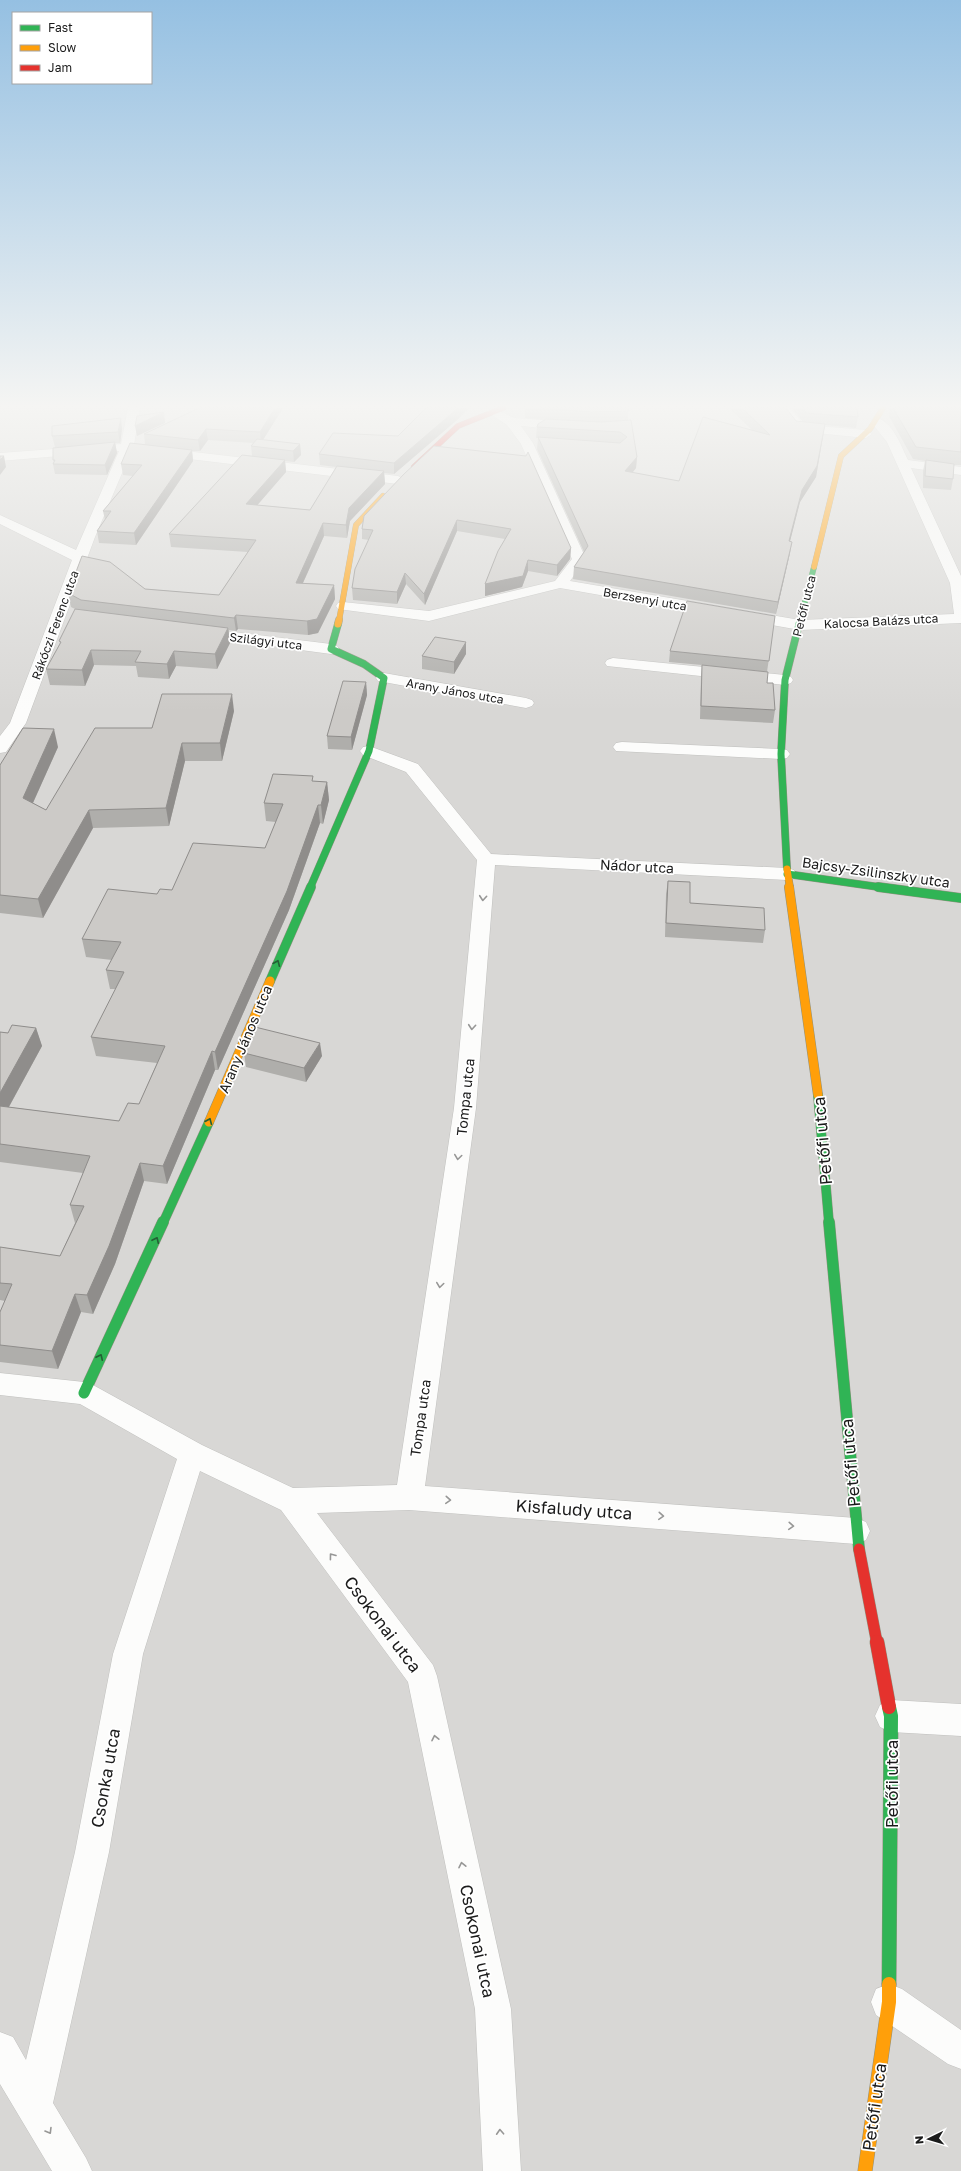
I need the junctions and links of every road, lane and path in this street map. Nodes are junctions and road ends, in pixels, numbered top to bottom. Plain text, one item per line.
1 (100, 509) edge
2 (371, 509) edge
3 (557, 509) edge
4 (828, 509) edge
5 (924, 509) edge
6 (0, 520) edge
7 (80, 558) junction
8 (560, 584) junction
9 (959, 585) edge
10 (343, 606) junction
11 (961, 613) edge
12 (58, 616) junction
13 (73, 618) edge
14 (961, 618) edge
15 (800, 625) junction
16 (183, 631) edge
17 (331, 649) junction
18 (613, 663) dead end
19 (384, 678) junction
20 (785, 680) junction
21 (526, 703) dead end
22 (622, 747) dead end
23 (0, 748) edge
24 (369, 750) junction
25 (781, 754) junction
26 (486, 859) junction
27 (787, 874) junction
28 (961, 898) edge
29 (0, 1384) edge
30 (84, 1393) junction
31 (192, 1454) junction
32 (409, 1497) junction
33 (291, 1501) junction
34 (856, 1530) junction
35 (891, 1716) junction
36 (961, 1720) edge
37 (889, 2002) junction
38 (0, 2050) edge
39 (961, 2051) edge
40 (34, 2106) junction
41 (73, 2171) edge
42 (502, 2171) edge
43 (865, 2171) edge

1 - 7 street, Rákóczi Ferenc utca
2 - 10 street
3 - 8 street
4 - 15 street, Petőfi utca
5 - 9 street
6 - 7 street
7 - 12 street, Rákóczi Ferenc utca
8 - 10 street, Berzsenyi utca
8 - 15 street, Berzsenyi utca
9 - 11 street
10 - 17 street
12 - 13 street
12 - 23 street, Rákóczi Ferenc utca
14 - 15 street, Kalocsa Balázs utca
15 - 20 street, Petőfi utca
16 - 17 street, Szilágyi utca
17 - 19 street, Arany János utca
18 - 20 street
19 - 21 street, Arany János utca
19 - 24 street, Arany János utca
20 - 25 street, Petőfi utca
22 - 25 street
24 - 26 street
30 -> 24 street, Arany János utca
25 - 27 street, Petőfi utca
26 - 27 street, Nádor utca
26 -> 32 street, Tompa utca
27 - 28 street, Bajcsy-Zsilinszky utca
27 - 34 street, Petőfi utca
29 - 30 street, Csokonai utca
30 - 31 street, Csokonai utca
31 - 33 street, Csokonai utca
31 - 40 street, Csonka utca
32 - 33 street, Kisfaludy utca
32 -> 34 street, Kisfaludy utca
42 -> 33 street, Csokonai utca
34 - 35 street, Petőfi utca
35 - 36 street
35 - 37 street, Petőfi utca
37 - 39 street
37 - 43 street, Petőfi utca
38 - 40 street
40 -> 41 street

